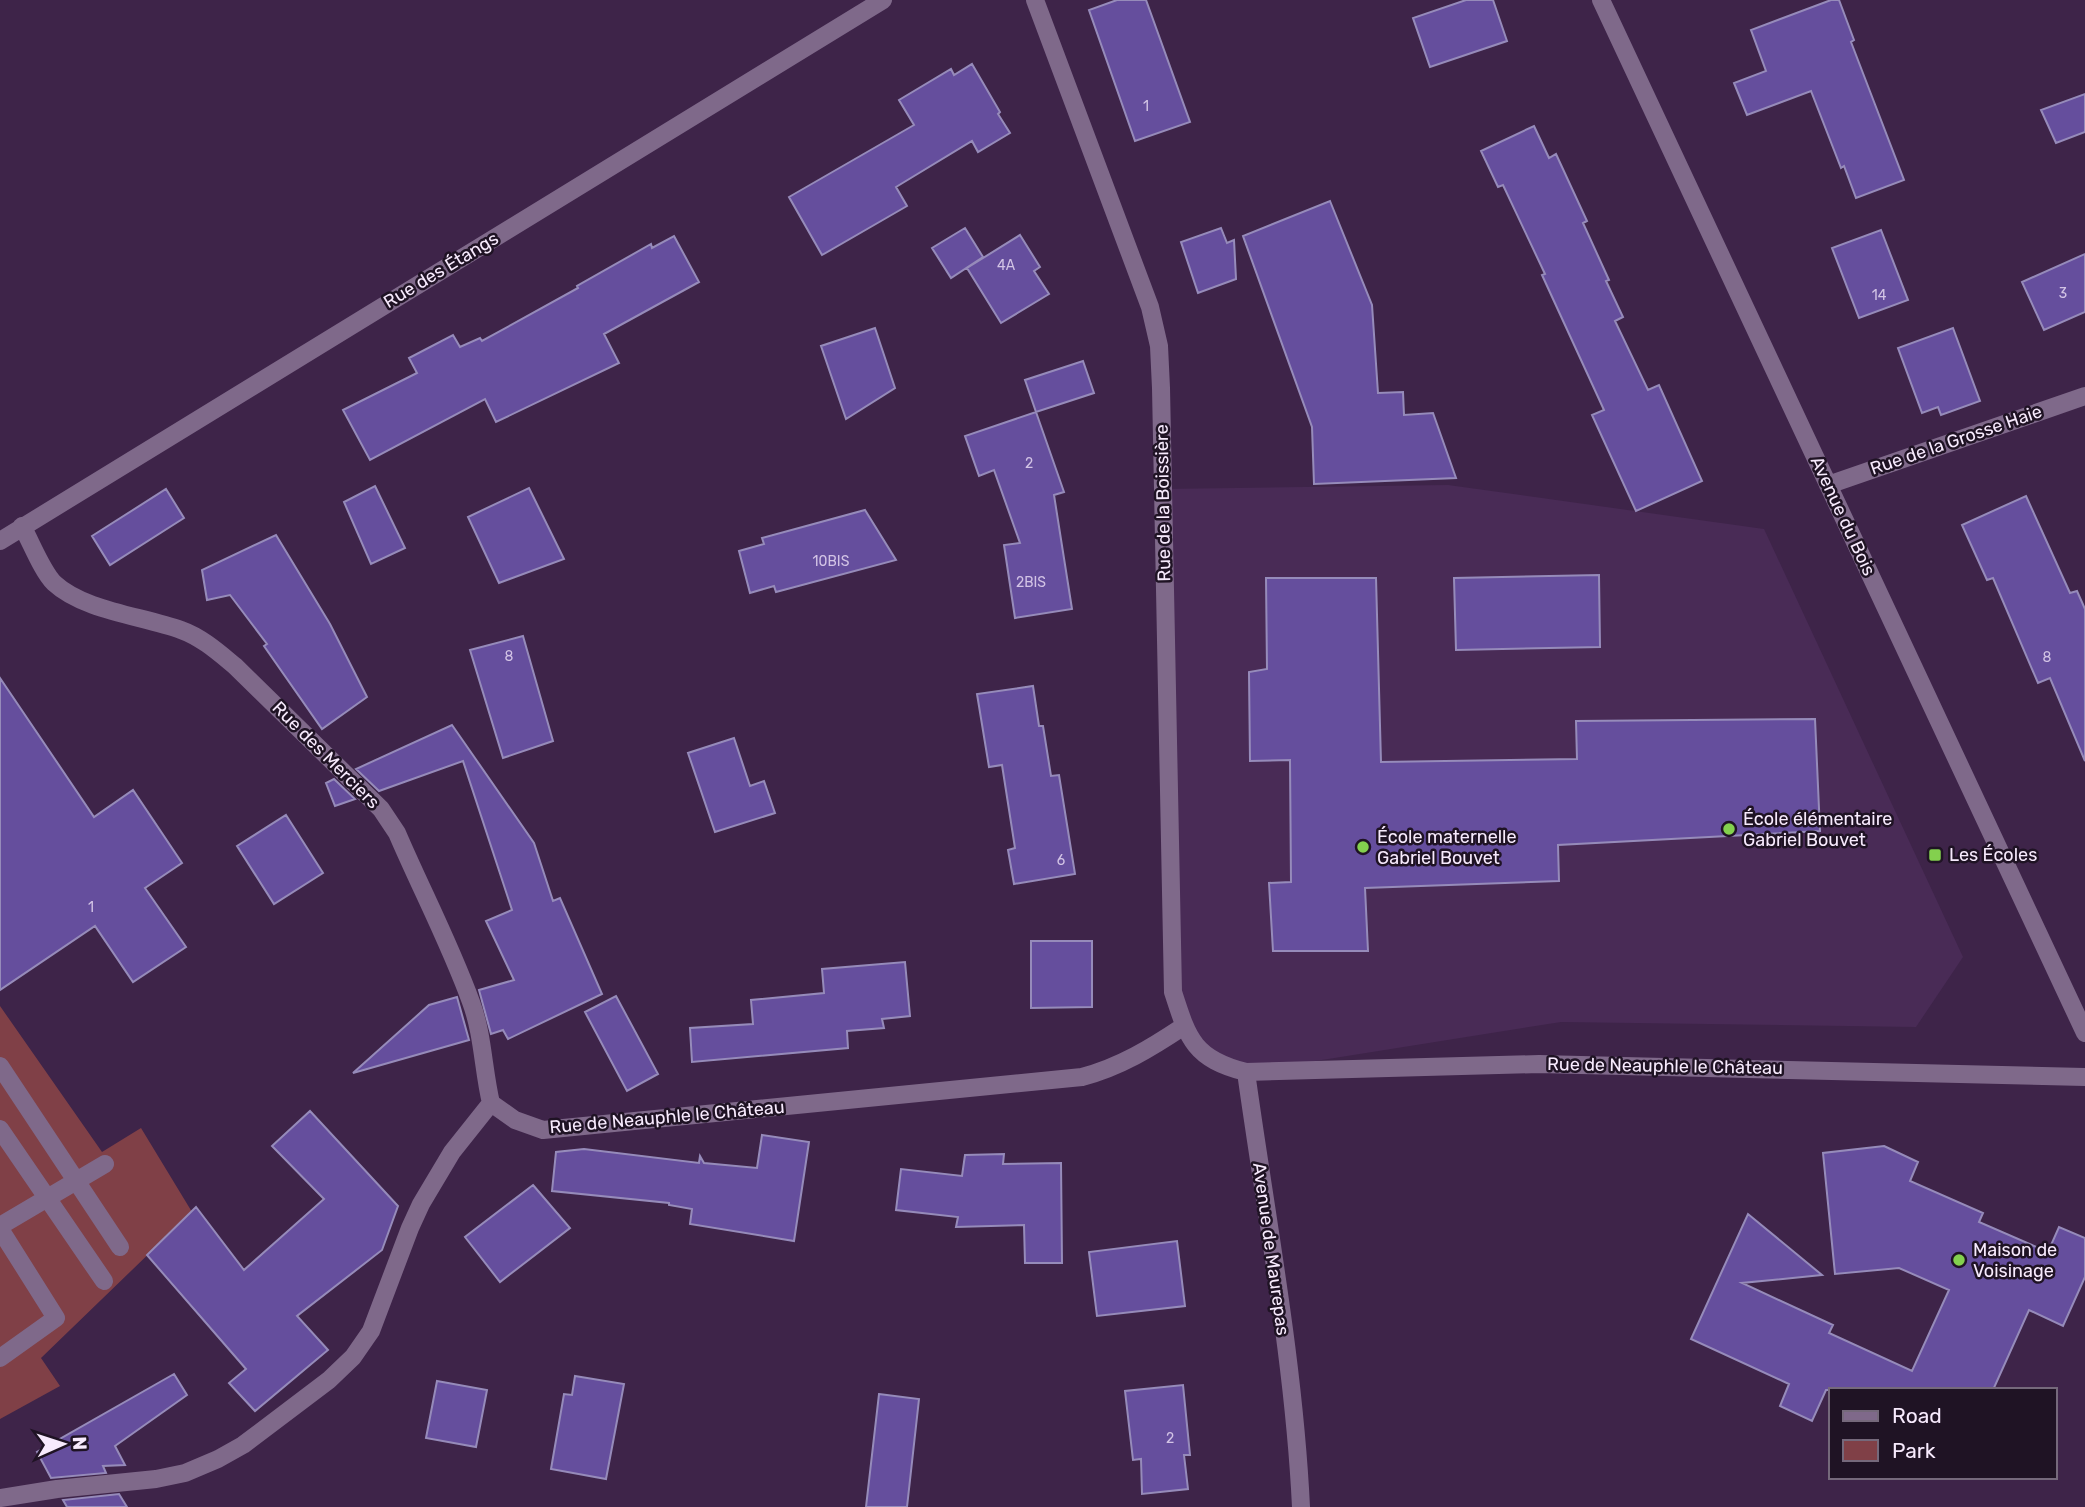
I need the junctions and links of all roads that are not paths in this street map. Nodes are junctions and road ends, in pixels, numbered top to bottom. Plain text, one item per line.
1 (883, 0) edge
2 (1035, 0) edge
3 (1601, 0) edge
4 (2085, 396) edge
5 (1828, 485) junction
6 (22, 526) junction
7 (0, 541) edge
8 (1184, 1026) junction
9 (2085, 1033) edge
10 (0, 1066) edge
11 (1246, 1072) junction
12 (2085, 1077) edge
13 (491, 1103) junction
14 (0, 1129) edge
15 (105, 1164) dead end
16 (76, 1181) junction
17 (47, 1198) junction
18 (0, 1228) edge
19 (120, 1247) dead end
20 (104, 1281) dead end
21 (0, 1358) edge
22 (0, 1498) edge
23 (1301, 1507) edge

1 - 6 street, Rue des Étangs
2 - 8 street, Rue de la Boissière
3 - 5 street, Avenue du Bois
4 - 5 street, Rue de la Grosse Haie
5 - 9 street, Avenue du Bois
6 - 7 street, Rue des Étangs
6 - 13 street, Rue des Merciers
8 - 11 street
8 - 13 street, Rue de Neauphle le Château
10 - 16 street
11 - 12 street, Rue de Neauphle le Château
11 - 23 street, Avenue de Maurepas
13 - 22 street
14 - 17 street
15 - 16 street
16 - 17 street
16 - 19 street
17 - 18 street
17 - 20 street
18 - 21 street

